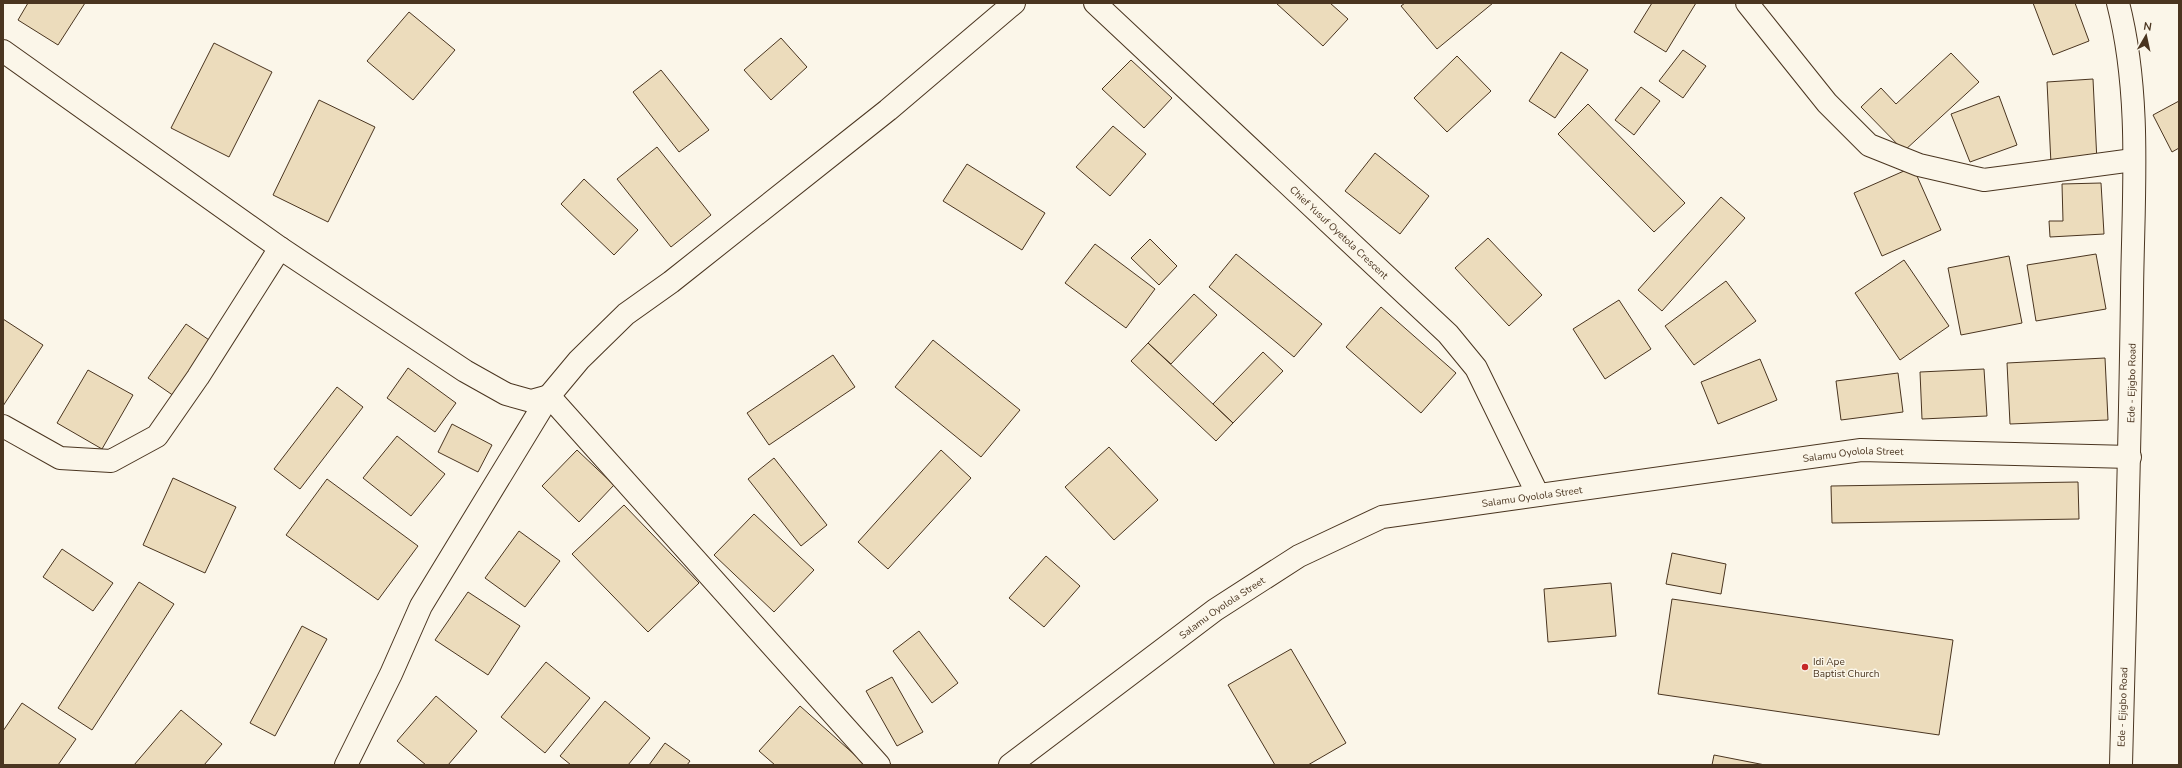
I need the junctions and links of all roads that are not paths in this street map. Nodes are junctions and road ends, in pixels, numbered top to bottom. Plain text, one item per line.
1 (1014, 3) edge
2 (1095, 3) edge
3 (1747, 3) edge
4 (2118, 3) edge
5 (3, 51) edge
6 (2134, 160) junction
7 (280, 248) junction
8 (549, 396) junction
9 (3, 426) edge
10 (2130, 457) junction
11 (1538, 496) junction
12 (346, 765) edge
13 (879, 765) edge
14 (1010, 765) edge
15 (2120, 765) edge

1 - 8 street
2 - 11 street, Chief Yusuf Oyetola Crescent
3 - 6 street
4 - 6 street, Ede - Ejigbo Road
5 - 7 street
6 - 10 street, Ede - Ejigbo Road
7 - 8 street
7 - 9 street
8 - 12 street
8 - 13 street
10 - 11 street, Salamu Oyolola Street
10 - 15 street, Ede - Ejigbo Road
11 - 14 street, Salamu Oyolola Street

